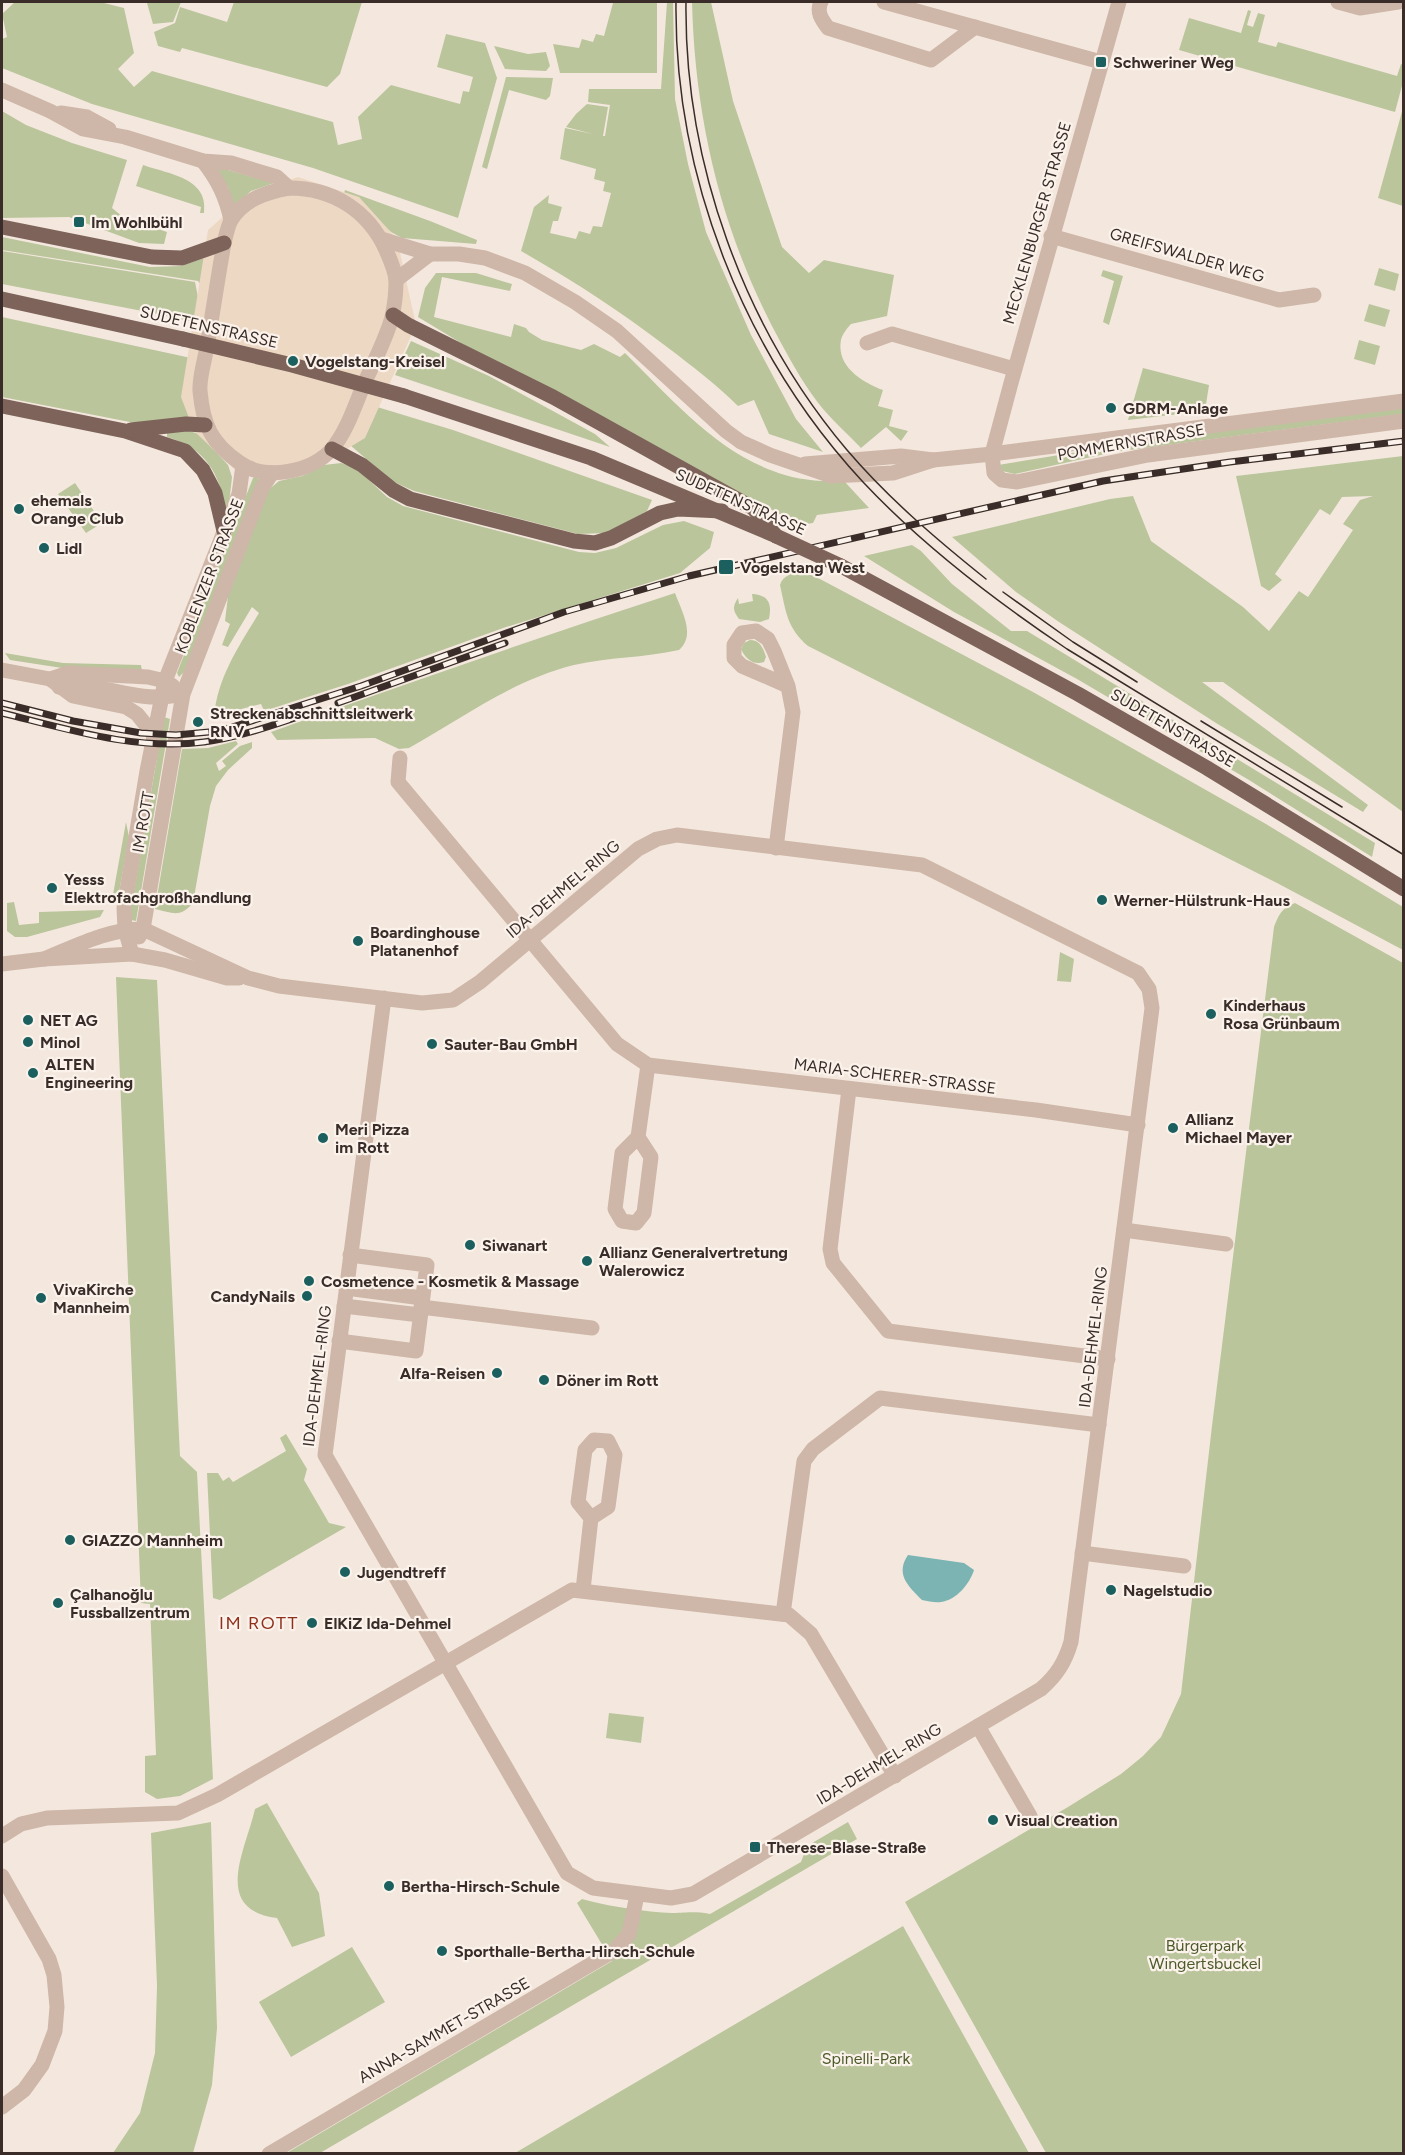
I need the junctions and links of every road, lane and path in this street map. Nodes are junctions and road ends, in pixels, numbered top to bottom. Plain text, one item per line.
1 (821, 2) edge
2 (884, 2) edge
3 (1119, 2) edge
4 (1338, 2) edge
5 (1398, 2) edge
6 (975, 27) junction
7 (1101, 62) junction
8 (2, 90) edge
9 (203, 161) junction
10 (289, 188) junction
11 (231, 220) junction
12 (2, 226) edge
13 (1052, 236) junction
14 (381, 239) junction
15 (224, 243) junction
16 (430, 254) junction
17 (396, 280) junction
18 (1314, 295) dead end
19 (2, 299) edge
20 (393, 315) junction
21 (867, 343) dead end
22 (1014, 369) junction
23 (1404, 401) edge
24 (2, 406) edge
25 (1404, 421) edge
26 (205, 425) junction
27 (126, 431) junction
28 (332, 449) junction
29 (992, 454) junction
30 (243, 465) junction
31 (272, 473) junction
32 (722, 511) junction
33 (224, 531) junction
34 (776, 536) junction
35 (2, 670) edge
36 (165, 681) junction
37 (54, 683) junction
38 (788, 686) dead end
39 (183, 694) junction
40 (161, 698) junction
41 (154, 735) junction
42 (400, 758) dead end
43 (776, 848) junction
44 (1404, 889) edge
45 (125, 929) junction
46 (143, 929) junction
47 (531, 939) junction
48 (132, 954) junction
49 (44, 959) junction
50 (2, 964) edge
51 (248, 978) junction
52 (384, 998) junction
53 (648, 1065) junction
54 (849, 1089) junction
55 (1138, 1125) junction
56 (638, 1137) junction
57 (1124, 1230) junction
58 (1226, 1244) dead end
59 (350, 1255) junction
60 (346, 1288) junction
61 (344, 1306) junction
62 (421, 1307) junction
63 (592, 1328) dead end
64 (339, 1341) junction
65 (1108, 1359) junction
66 (1099, 1425) junction
67 (591, 1518) junction
68 (1082, 1553) junction
69 (1184, 1566) dead end
70 (583, 1590) junction
71 (783, 1614) junction
72 (445, 1662) junction
73 (978, 1726) junction
74 (896, 1776) junction
75 (1030, 1816) dead end
76 (2, 1836) edge
77 (2, 1876) edge
78 (637, 1895) junction
79 (2, 2107) edge
80 (269, 2154) edge

1 - 6 street
2 - 6 street
3 - 7 street, MECKLENBURGER STRASSE
4 - 5 street
6 - 7 street
7 - 13 street, MECKLENBURGER STRASSE
8 - 9 street
9 - 10 street
9 - 11 street
10 - 11 street
10 - 14 street
11 - 15 street
12 - 15 main road
13 - 18 street, GREIFSWALDER WEG
13 - 22 street, MECKLENBURGER STRASSE
14 - 16 street, POMMERNSTRASSE
14 - 17 street
15 - 26 street
16 - 17 street
16 - 29 street, POMMERNSTRASSE
17 - 20 street
19 - 32 main road, SUDETENSTRASSE, bridge
20 - 28 street
20 - 34 main road
21 - 22 street
22 - 29 street, MECKLENBURGER STRASSE
23 - 29 street, POMMERNSTRASSE
24 - 27 main road
25 - 29 street, POMMERNSTRASSE
26 - 27 main road
26 - 30 street
27 - 33 main road
28 - 31 street
28 - 32 main road
30 - 31 street
30 - 33 street, KOBLENZER STRASSE
31 - 39 street, KOBLENZER STRASSE
32 - 34 main road, SUDETENSTRASSE
33 - 36 street, KOBLENZER STRASSE
34 - 44 main road, SUDETENSTRASSE, bridge
35 - 37 street
36 - 37 street
36 - 39 street
36 - 40 street, KOBLENZER STRASSE
37 - 40 street
37 - 41 street
38 - 43 street
39 - 40 street
39 - 46 street, IM ROTT
40 - 41 street, IM ROTT
41 - 45 street, IM ROTT
42 - 47 street, MARIA-SCHERER-STRASSE
43 - 47 street, IDA-DEHMEL-RING
43 - 55 street, IDA-DEHMEL-RING
45 - 46 street
45 - 48 street, IM ROTT
45 - 49 street
46 - 48 street, IM ROTT
46 - 51 street, IDA-DEHMEL-RING
47 - 52 street, IDA-DEHMEL-RING
47 - 53 street, MARIA-SCHERER-STRASSE
48 - 49 street, IDA-DEHMEL-RING
48 - 51 street, IDA-DEHMEL-RING
49 - 50 street
51 - 52 street, IDA-DEHMEL-RING
52 - 59 street, IDA-DEHMEL-RING
53 - 54 street, MARIA-SCHERER-STRASSE
53 - 56 street
54 - 55 street, MARIA-SCHERER-STRASSE
54 - 65 street
55 - 57 street, IDA-DEHMEL-RING
56 - 56 street
57 - 58 street
57 - 65 street, IDA-DEHMEL-RING
59 - 60 street, IDA-DEHMEL-RING
59 - 62 street
60 - 61 street, IDA-DEHMEL-RING
60 - 62 street
61 - 62 street
61 - 64 street, IDA-DEHMEL-RING
62 - 63 street
62 - 64 street
64 - 72 street, IDA-DEHMEL-RING
65 - 66 street, IDA-DEHMEL-RING
66 - 68 street, IDA-DEHMEL-RING
66 - 71 street
67 - 67 street
67 - 70 street
68 - 69 street
68 - 73 street, IDA-DEHMEL-RING
70 - 71 street
70 - 72 street
71 - 74 street
72 - 76 street
72 - 78 street, IDA-DEHMEL-RING
73 - 74 street, IDA-DEHMEL-RING
73 - 75 street
74 - 78 street, IDA-DEHMEL-RING
77 - 79 street
78 - 80 street, ANNA-SAMMET-STRASSE

